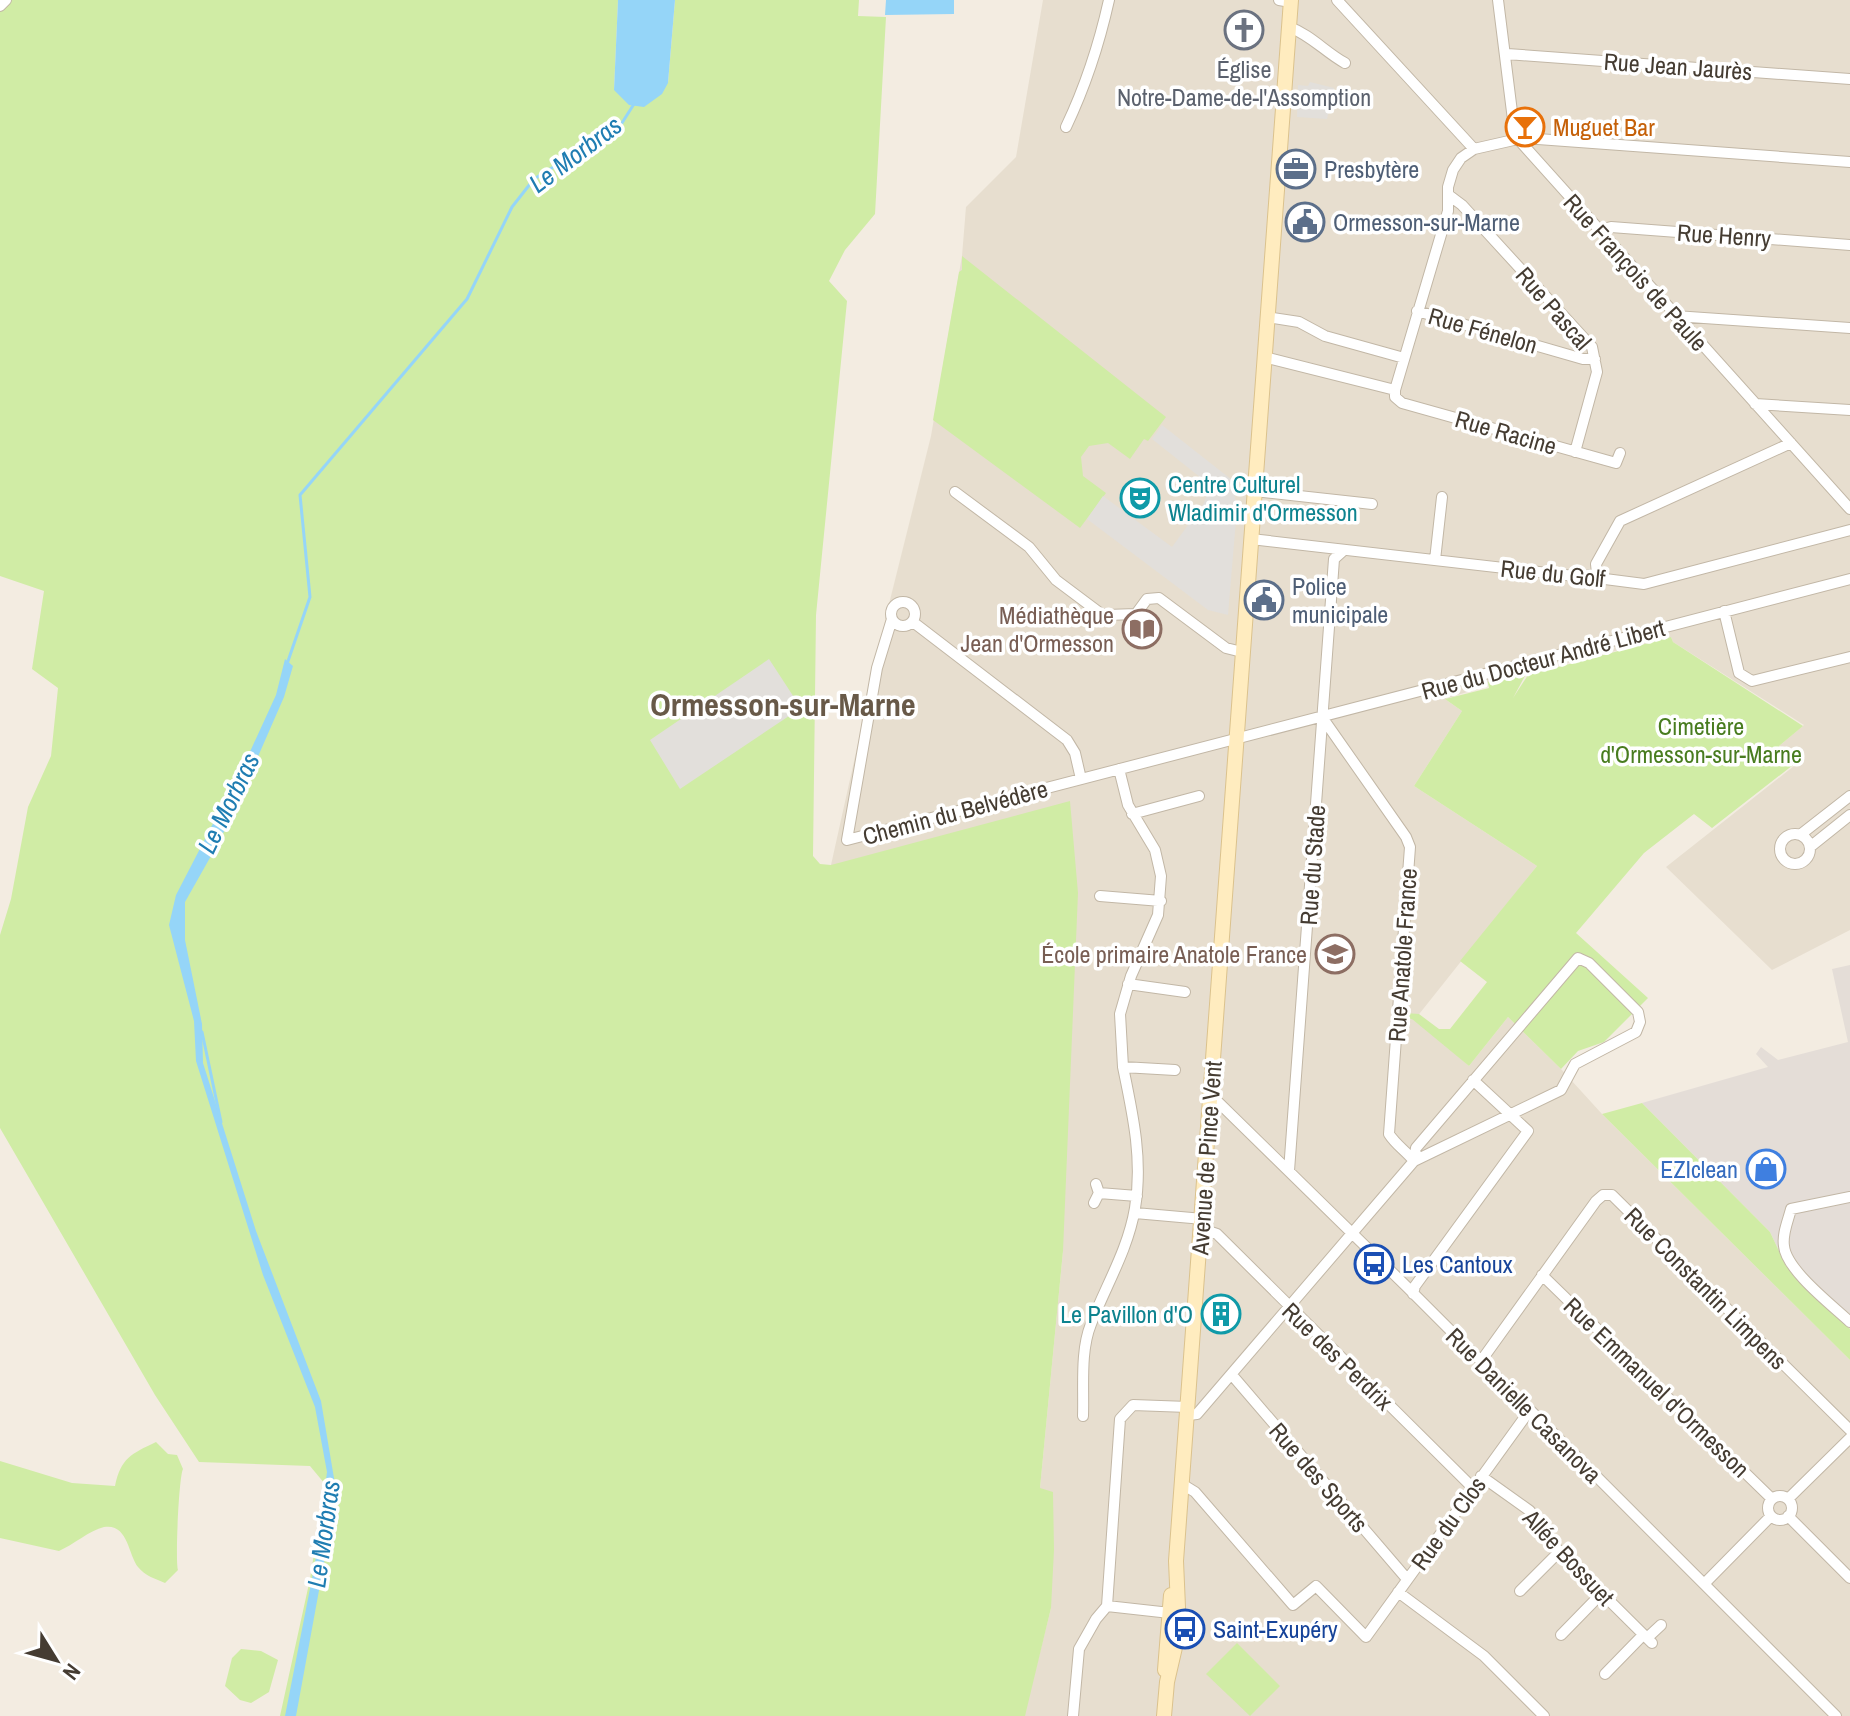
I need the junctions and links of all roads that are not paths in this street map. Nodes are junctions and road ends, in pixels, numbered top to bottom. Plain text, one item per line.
1 (6, 0) edge
2 (1109, 0) edge
3 (1337, 0) edge
4 (1498, 0) edge
5 (1287, 1) edge
6 (0, 6) edge
7 (1289, 27) junction
8 (1507, 54) junction
9 (1345, 63) dead end
10 (1850, 79) edge
11 (1066, 127) dead end
12 (1518, 139) junction
13 (1474, 149) junction
14 (1850, 162) edge
15 (1450, 196) junction
16 (1599, 230) junction
17 (1850, 245) edge
18 (1417, 311) junction
19 (1675, 316) junction
20 (1267, 317) junction
21 (1850, 328) edge
22 (1264, 357) junction
23 (1404, 358) junction
24 (1595, 359) junction
25 (1395, 390) junction
26 (1755, 404) junction
27 (1850, 410) edge
28 (1791, 443) junction
29 (1575, 452) junction
30 (1620, 453) dead end
31 (1254, 491) junction
32 (955, 492) dead end
33 (1442, 497) dead end
34 (1372, 504) dead end
35 (1850, 509) edge
36 (1850, 530) edge
37 (1251, 539) junction
38 (1326, 548) junction
39 (1344, 550) junction
40 (1334, 559) junction
41 (1435, 560) junction
42 (1597, 573) junction
43 (1850, 579) edge
44 (1724, 611) junction
45 (892, 619) junction
46 (913, 622) junction
47 (1242, 652) junction
48 (1850, 657) edge
49 (1322, 717) junction
50 (1236, 739) junction
51 (1119, 769) junction
52 (1081, 779) junction
53 (1199, 796) dead end
54 (1850, 796) edge
55 (1132, 814) junction
56 (1850, 815) edge
57 (1800, 835) junction
58 (1810, 847) junction
59 (1100, 896) dead end
60 (1161, 901) junction
61 (1128, 984) junction
62 (1185, 992) dead end
63 (1123, 1067) junction
64 (1175, 1070) dead end
65 (1473, 1080) junction
66 (1210, 1098) junction
67 (1510, 1115) junction
68 (1414, 1161) junction
69 (1289, 1171) junction
70 (1096, 1193) dead end
71 (1137, 1196) junction
72 (1850, 1197) edge
73 (1135, 1213) junction
74 (1202, 1224) junction
75 (1352, 1233) junction
76 (1542, 1275) junction
77 (1413, 1294) junction
78 (1289, 1307) junction
79 (1850, 1322) edge
80 (1481, 1361) junction
81 (1232, 1375) junction
82 (1530, 1410) junction
83 (1188, 1411) junction
84 (1083, 1416) dead end
85 (1850, 1430) edge
86 (1850, 1438) edge
87 (1481, 1476) junction
88 (1182, 1484) junction
89 (1472, 1487) junction
90 (1772, 1499) junction
91 (1788, 1499) junction
92 (1771, 1516) junction
93 (1788, 1516) junction
94 (1560, 1551) junction
95 (1176, 1577) junction
96 (1850, 1578) edge
97 (1407, 1579) junction
98 (1704, 1584) junction
99 (1520, 1591) dead end
100 (1398, 1592) junction
101 (1602, 1593) junction
102 (1107, 1606) junction
103 (1170, 1613) junction
104 (1661, 1625) dead end
105 (1561, 1635) dead end
106 (1648, 1639) junction
107 (1605, 1674) dead end
108 (1167, 1682) junction
109 (1073, 1716) edge
110 (1164, 1716) edge
111 (1544, 1716) edge
112 (1836, 1716) edge

1 - 6 street
2 - 11 street
3 - 13 street
4 - 8 street
5 - 7 main road, Avenue de Pince Vent
7 - 9 street
7 - 20 main road, Avenue de Pince Vent
8 - 10 street, Rue Jean Jaurès
8 - 12 street
12 - 13 street
12 - 14 street
12 - 16 street, Rue François de Paule
13 - 15 street
15 - 18 street
15 - 24 street, Rue Pascal
16 - 17 street, Rue Henry
16 - 19 street, Rue François de Paule
18 - 23 street
18 - 24 street, Rue Fénelon
19 - 21 street
19 - 26 street, Rue François de Paule
20 - 22 main road, Avenue de Pince Vent
20 - 23 street
22 - 25 street, Rue Racine
22 - 31 main road, Avenue de Pince Vent
23 - 25 street
24 - 29 street, Rue Pascal
25 - 29 street, Rue Racine
26 - 27 street
26 - 28 street, Rue François de Paule
28 - 35 street, Rue François de Paule
28 - 42 street
29 - 30 street, Rue Racine
31 - 34 street
31 - 37 main road, Avenue de Pince Vent
32 - 47 street
33 - 41 street
36 - 42 street, Rue du Golf
37 - 38 street, Rue du Golf
37 - 47 main road, Avenue de Pince Vent
38 - 39 street, Rue du Golf
38 - 40 street
39 - 40 street
39 - 41 street, Rue du Golf
40 - 49 street, Rue du Stade
41 - 42 street, Rue du Golf
43 - 44 street, Rue du Docteur André Libert
44 - 48 street
44 - 49 street, Rue du Docteur André Libert
45 - 46 street
45 - 46 street
45 - 52 street, Chemin du Belvédère
46 - 52 street
47 - 50 main road, Avenue de Pince Vent
49 - 50 street, Rue du Docteur André Libert
49 - 68 street, Rue Anatole France
49 - 69 street, Rue du Stade
50 - 51 street, Chemin du Belvédère
50 - 66 main road, Avenue de Pince Vent
51 - 52 street, Chemin du Belvédère
51 - 55 street
53 - 55 street
54 - 57 street
55 - 60 street
56 - 58 street
57 - 58 street
57 - 58 street
59 - 60 street
60 - 61 street
61 - 62 street
61 - 63 street
63 - 64 street
63 - 71 street
65 - 67 street
65 - 67 street
65 - 68 street
66 - 69 street, Rue Danielle Casanova
66 - 74 main road, Avenue de Pince Vent
67 - 68 street
67 - 77 street
68 - 75 street
69 - 75 street, Rue Danielle Casanova
70 - 71 street
71 - 73 street
72 - 79 street
73 - 74 street
73 - 84 street
74 - 78 street, Rue des Perdrix
74 - 83 main road, Avenue de Pince Vent
75 - 77 street, Rue Danielle Casanova
75 - 78 street
76 - 80 street, Rue Constantin Limpens
76 - 85 street, Rue Constantin Limpens
76 - 90 street, Rue Emmanuel d'Ormesson
77 - 80 street, Rue Danielle Casanova
78 - 81 street
78 - 89 street, Rue des Perdrix
80 - 82 street, Rue Danielle Casanova
81 - 83 street
81 - 97 street, Rue des Sports
82 - 87 street, Rue du Clos
82 - 98 street, Rue Danielle Casanova
83 - 88 main road, Avenue de Pince Vent
83 - 102 street
86 - 91 street
87 - 89 street, Rue du Clos
87 - 94 street, Allée Bossuet
88 - 95 main road, Avenue de Pince Vent
88 - 100 street, Rue du Clos
89 - 97 street, Rue du Clos
90 - 91 street
90 - 92 street
91 - 93 street
92 - 93 street
92 - 98 street
93 - 96 street
94 - 99 street
94 - 101 street, Allée Bossuet
95 - 103 main road, Avenue de Pince Vent
95 - 108 main road, Avenue de Pince Vent
97 - 100 street, Rue du Clos
98 - 112 street, Rue Danielle Casanova
100 - 111 street
101 - 105 street
101 - 106 street, Allée Bossuet
102 - 103 street
102 - 109 street
103 - 108 main road, Avenue de Pince Vent
104 - 106 street
106 - 107 street
108 - 110 main road, Avenue de Pince Vent

